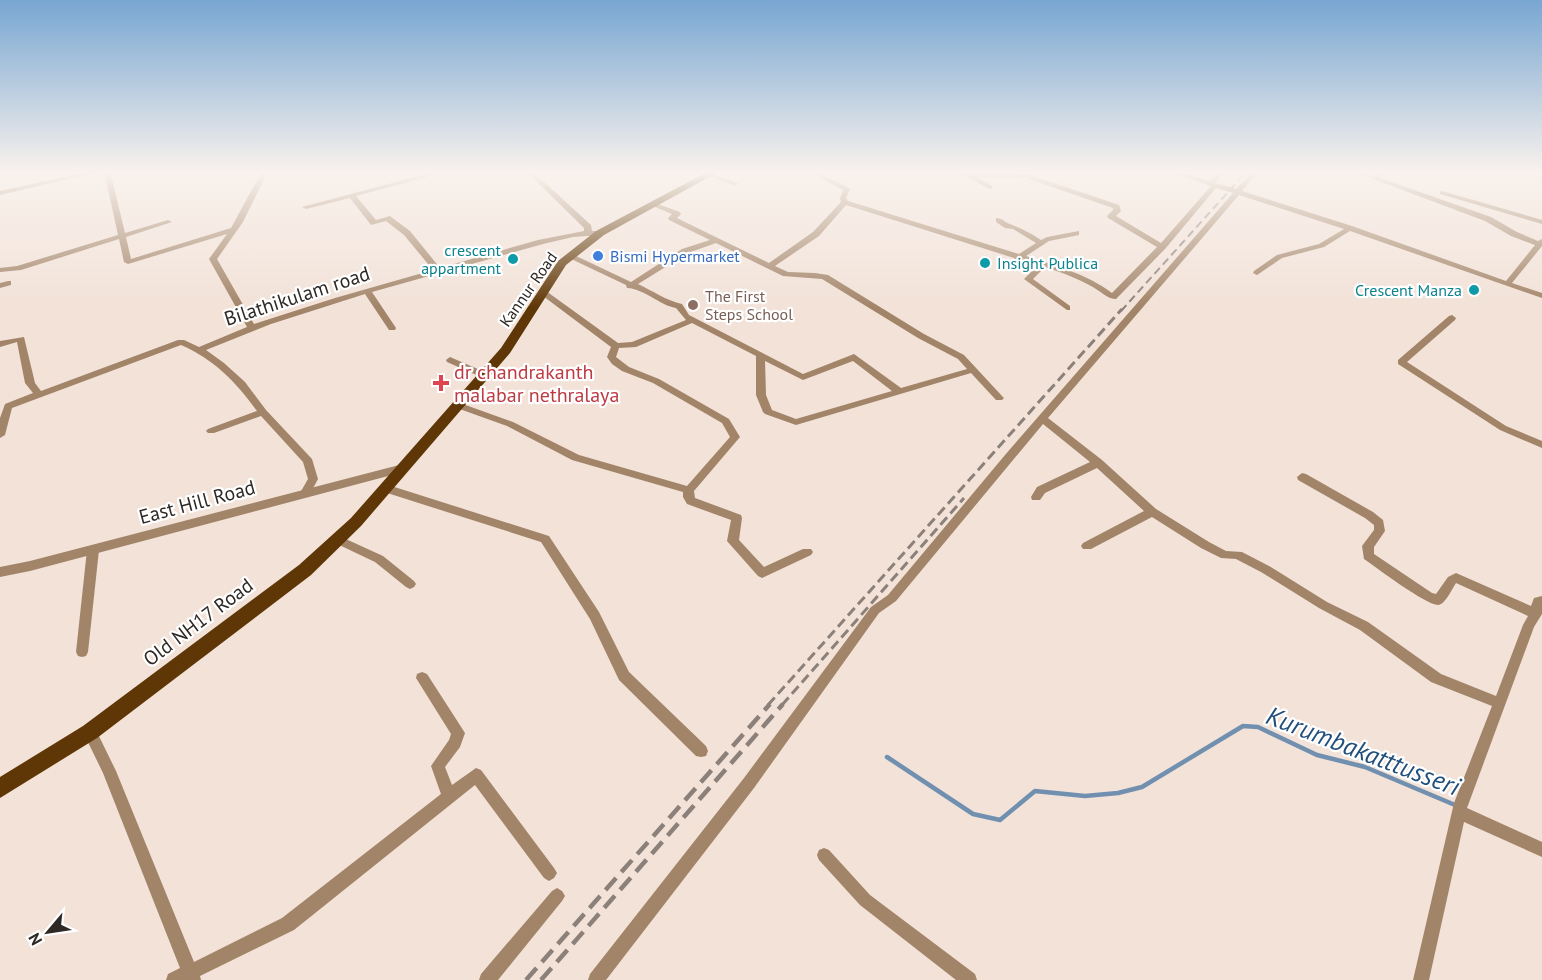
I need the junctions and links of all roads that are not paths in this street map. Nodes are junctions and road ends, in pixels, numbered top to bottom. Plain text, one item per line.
1 (118, 217) edge
2 (240, 217) edge
3 (371, 217) edge
4 (577, 217) edge
5 (627, 217) edge
6 (674, 217) edge
7 (832, 217) edge
8 (891, 217) edge
9 (1112, 217) edge
10 (1187, 217) edge
11 (1218, 217) edge
12 (1314, 217) edge
13 (1482, 217) edge
14 (1524, 217) edge
15 (999, 220) dead end
16 (168, 222) dead end
17 (1542, 222) edge
18 (1349, 228) junction
19 (233, 230) junction
20 (594, 233) junction
21 (1076, 233) dead end
22 (123, 236) junction
23 (717, 241) junction
24 (1040, 242) junction
25 (1541, 242) edge
26 (1162, 247) junction
27 (571, 257) junction
28 (1018, 258) junction
29 (1043, 265) junction
30 (769, 266) junction
31 (0, 270) edge
32 (438, 271) junction
33 (1257, 273) dead end
34 (1507, 284) junction
35 (630, 286) junction
36 (367, 291) junction
37 (543, 293) junction
38 (1542, 296) edge
39 (1067, 308) dead end
40 (1452, 318) dead end
41 (693, 320) junction
42 (252, 328) junction
43 (392, 328) dead end
44 (0, 344) edge
45 (616, 346) junction
46 (199, 350) junction
47 (760, 354) junction
48 (450, 360) dead end
49 (974, 370) junction
50 (484, 375) junction
51 (900, 392) junction
52 (39, 395) junction
53 (999, 398) dead end
54 (457, 405) junction
55 (4, 407) edge
56 (263, 412) junction
57 (1043, 419) junction
58 (211, 431) dead end
59 (0, 435) edge
60 (1542, 445) edge
61 (1098, 463) junction
62 (403, 468) junction
63 (1302, 477) dead end
64 (385, 488) junction
65 (689, 490) junction
66 (305, 494) junction
67 (1036, 496) dead end
68 (1152, 512) junction
69 (337, 539) junction
70 (1087, 546) dead end
71 (93, 550) junction
72 (807, 552) dead end
73 (0, 572) edge
74 (410, 584) dead end
75 (1539, 607) edge
76 (82, 652) dead end
77 (422, 678) dead end
78 (1499, 703) junction
79 (90, 732) junction
80 (701, 751) dead end
81 (0, 788) edge
82 (449, 796) junction
83 (1459, 812) junction
84 (1542, 850) edge
85 (824, 855) dead end
86 (549, 873) dead end
87 (557, 896) dead end
88 (191, 975) edge
89 (174, 980) edge
90 (487, 980) edge
91 (596, 980) edge
92 (969, 980) edge
93 (1421, 980) edge

1 - 22 street
2 - 19 street
3 - 32 street
4 - 20 street
5 - 20 main road, Kannur Road
6 - 23 street
7 - 30 street
8 - 28 street
9 - 26 street
10 - 26 street
11 - 57 street
12 - 18 street
13 - 25 street
14 - 17 street
15 - 24 street
16 - 22 street
18 - 33 street
18 - 34 street
19 - 22 street
19 - 42 street
20 - 27 main road, Kannur Road
20 - 32 street, Bilathikulam road
21 - 24 street
22 - 31 street
23 - 30 street
23 - 35 street
24 - 28 street
25 - 34 street
26 - 29 street
27 - 35 street
27 - 37 main road, Kannur Road
28 - 29 street
29 - 39 street
30 - 49 street
32 - 36 street, Bilathikulam road
34 - 38 street
35 - 41 street
36 - 42 street, Bilathikulam road
36 - 43 street
37 - 45 street
37 - 50 main road, Kannur Road
40 - 60 street
41 - 45 street
41 - 47 street
42 - 46 street, Bilathikulam road
44 - 52 street
45 - 65 street
46 - 52 street
46 - 56 street
47 - 51 street
47 - 51 street
48 - 50 street
49 - 51 street
49 - 53 street
50 - 54 main road, Kannur Road
52 - 55 street
54 - 62 main road, Kannur Road
54 - 65 street
55 - 59 street
56 - 58 street
56 - 66 street
57 - 61 street
57 - 91 street
61 - 67 street
61 - 68 street
62 - 64 main road, Old NH17 Road
62 - 66 street, East Hill Road
63 - 75 street
64 - 69 main road, Old NH17 Road
64 - 80 street
65 - 72 street
66 - 71 street, East Hill Road
68 - 70 street
68 - 78 street
69 - 74 street
69 - 79 main road, Old NH17 Road
71 - 73 street, East Hill Road
71 - 76 street
75 - 78 street
77 - 82 street
78 - 83 street
79 - 81 main road, Old NH17 Road
79 - 88 street
82 - 86 street
82 - 88 street
83 - 84 street
83 - 93 street
85 - 92 street
87 - 90 street
88 - 89 street

